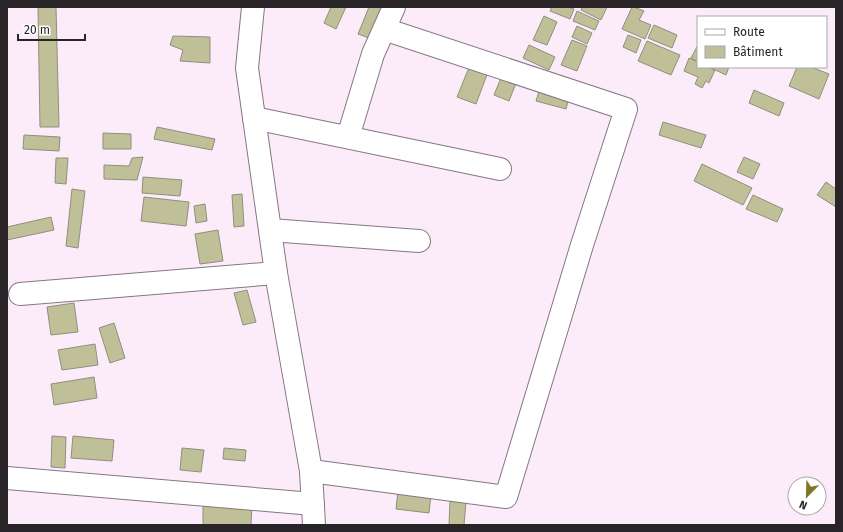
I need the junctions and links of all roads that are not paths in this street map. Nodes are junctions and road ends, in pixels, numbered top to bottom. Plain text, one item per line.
1 (253, 7) edge
2 (394, 7) edge
3 (384, 29) junction
4 (254, 118) junction
5 (348, 137) junction
6 (500, 169) dead end
7 (270, 230) junction
8 (419, 241) dead end
9 (276, 274) junction
10 (20, 294) dead end
11 (312, 471) junction
12 (7, 478) edge
13 (314, 515) edge

1 - 4 street
2 - 3 street
3 - 5 street
3 - 11 street
4 - 5 street
4 - 7 street
5 - 6 street
7 - 8 street
7 - 9 street
9 - 10 street
9 - 11 street
11 - 13 street
12 - 13 street

